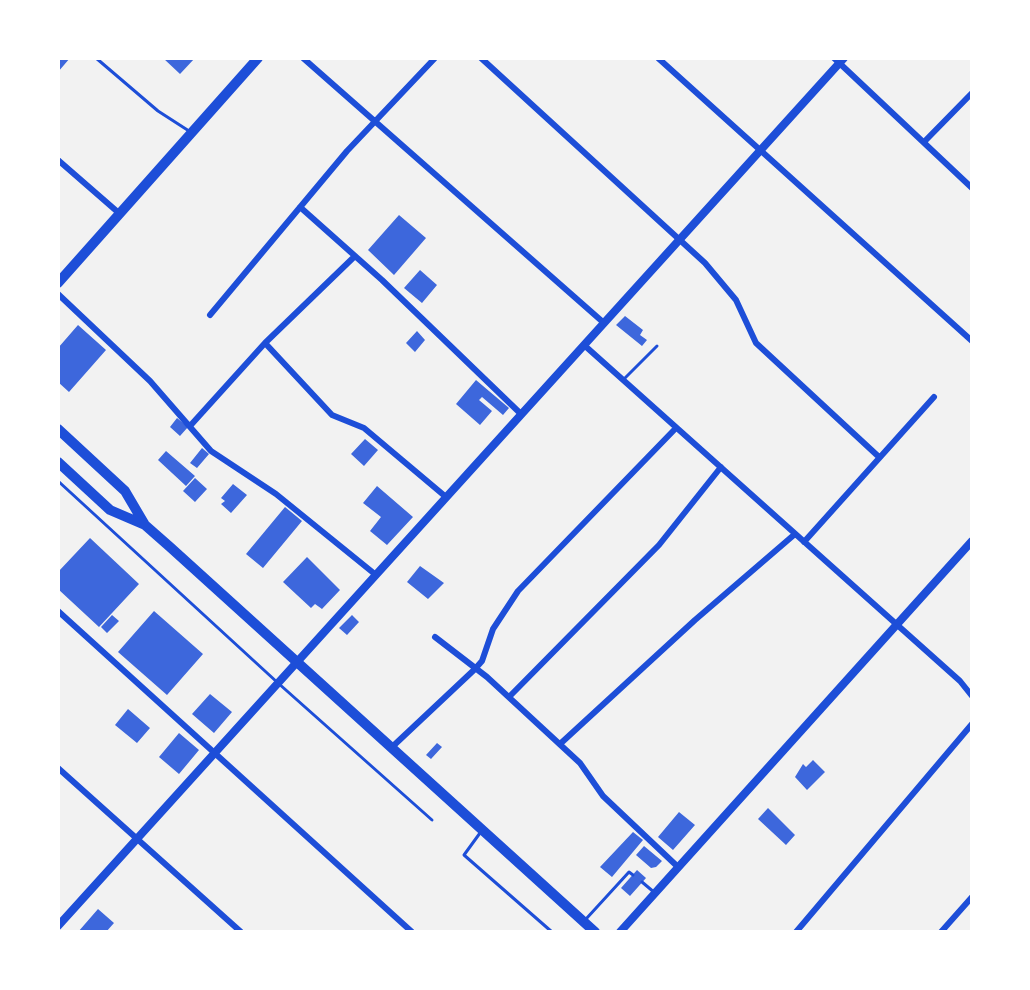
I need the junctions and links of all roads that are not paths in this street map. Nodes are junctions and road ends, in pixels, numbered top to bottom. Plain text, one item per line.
1 (96, 58) edge
2 (258, 58) edge
3 (303, 58) edge
4 (435, 58) edge
5 (481, 58) edge
6 (658, 58) edge
7 (839, 60) edge
8 (972, 93) edge
9 (377, 121) junction
10 (192, 133) junction
11 (924, 142) junction
12 (760, 150) junction
13 (58, 160) edge
14 (972, 188) edge
15 (300, 207) junction
16 (120, 214) junction
17 (680, 239) junction
18 (355, 256) junction
19 (58, 283) edge
20 (58, 294) edge
21 (210, 315) dead end
22 (604, 323) junction
23 (972, 341) edge
24 (265, 343) junction
25 (584, 345) junction
26 (657, 346) dead end
27 (623, 380) junction
28 (934, 397) dead end
29 (521, 414) junction
30 (190, 426) junction
31 (676, 428) junction
32 (58, 429) edge
33 (879, 457) junction
34 (58, 462) edge
35 (721, 467) junction
36 (58, 481) edge
37 (446, 497) junction
38 (145, 525) junction
39 (795, 534) junction
40 (972, 541) edge
41 (804, 542) junction
42 (376, 575) junction
43 (58, 611) edge
44 (897, 625) junction
45 (435, 637) dead end
46 (296, 662) junction
47 (475, 669) junction
48 (278, 683) junction
49 (972, 696) edge
50 (509, 697) junction
51 (972, 724) edge
52 (560, 744) junction
53 (391, 748) junction
54 (214, 754) junction
55 (58, 768) edge
56 (432, 820) dead end
57 (482, 830) junction
58 (138, 838) junction
59 (678, 867) junction
60 (633, 875) dead end
61 (642, 882) dead end
62 (655, 893) junction
63 (972, 897) edge
64 (584, 922) junction
65 (58, 926) edge
66 (241, 932) edge
67 (412, 932) edge
68 (552, 932) edge
69 (595, 932) edge
70 (620, 932) edge
71 (796, 932) edge
72 (941, 932) edge

1 - 10 lane
2 - 10 main road
3 - 9 street
4 - 9 street
5 - 17 street
6 - 12 street
7 - 11 street
7 - 12 street
8 - 11 street
9 - 15 street
9 - 22 street
10 - 16 main road
11 - 14 street
12 - 17 street
12 - 23 street
13 - 16 street
15 - 18 street
15 - 21 street
16 - 19 main road
17 - 22 street
17 - 33 street
18 - 24 street
18 - 29 street
20 - 30 street
22 - 25 street
24 - 30 street
24 - 37 street
25 - 27 street
25 - 29 street
26 - 27 lane
27 - 31 street
28 - 33 street
29 - 37 street
30 - 42 street
31 - 35 street
31 - 47 street
32 - 38 main road
33 - 41 street
34 - 38 main road
35 - 39 street
35 - 50 street
36 - 48 lane
37 - 42 street
38 - 46 main road
39 - 41 street
39 - 52 street
40 - 44 street
41 - 44 street
42 - 46 street
43 - 54 street
44 - 49 street
44 - 59 street
45 - 47 street
46 - 48 street
46 - 53 main road
47 - 50 street
47 - 53 street
48 - 54 street
48 - 56 lane
50 - 52 street
51 - 71 street
52 - 59 street
53 - 57 main road
54 - 58 street
54 - 67 street
55 - 58 street
57 - 64 main road
57 - 68 lane
58 - 65 street
58 - 66 street
59 - 62 street
60 - 64 lane
61 - 62 lane
62 - 70 street
63 - 72 street
64 - 69 main road

